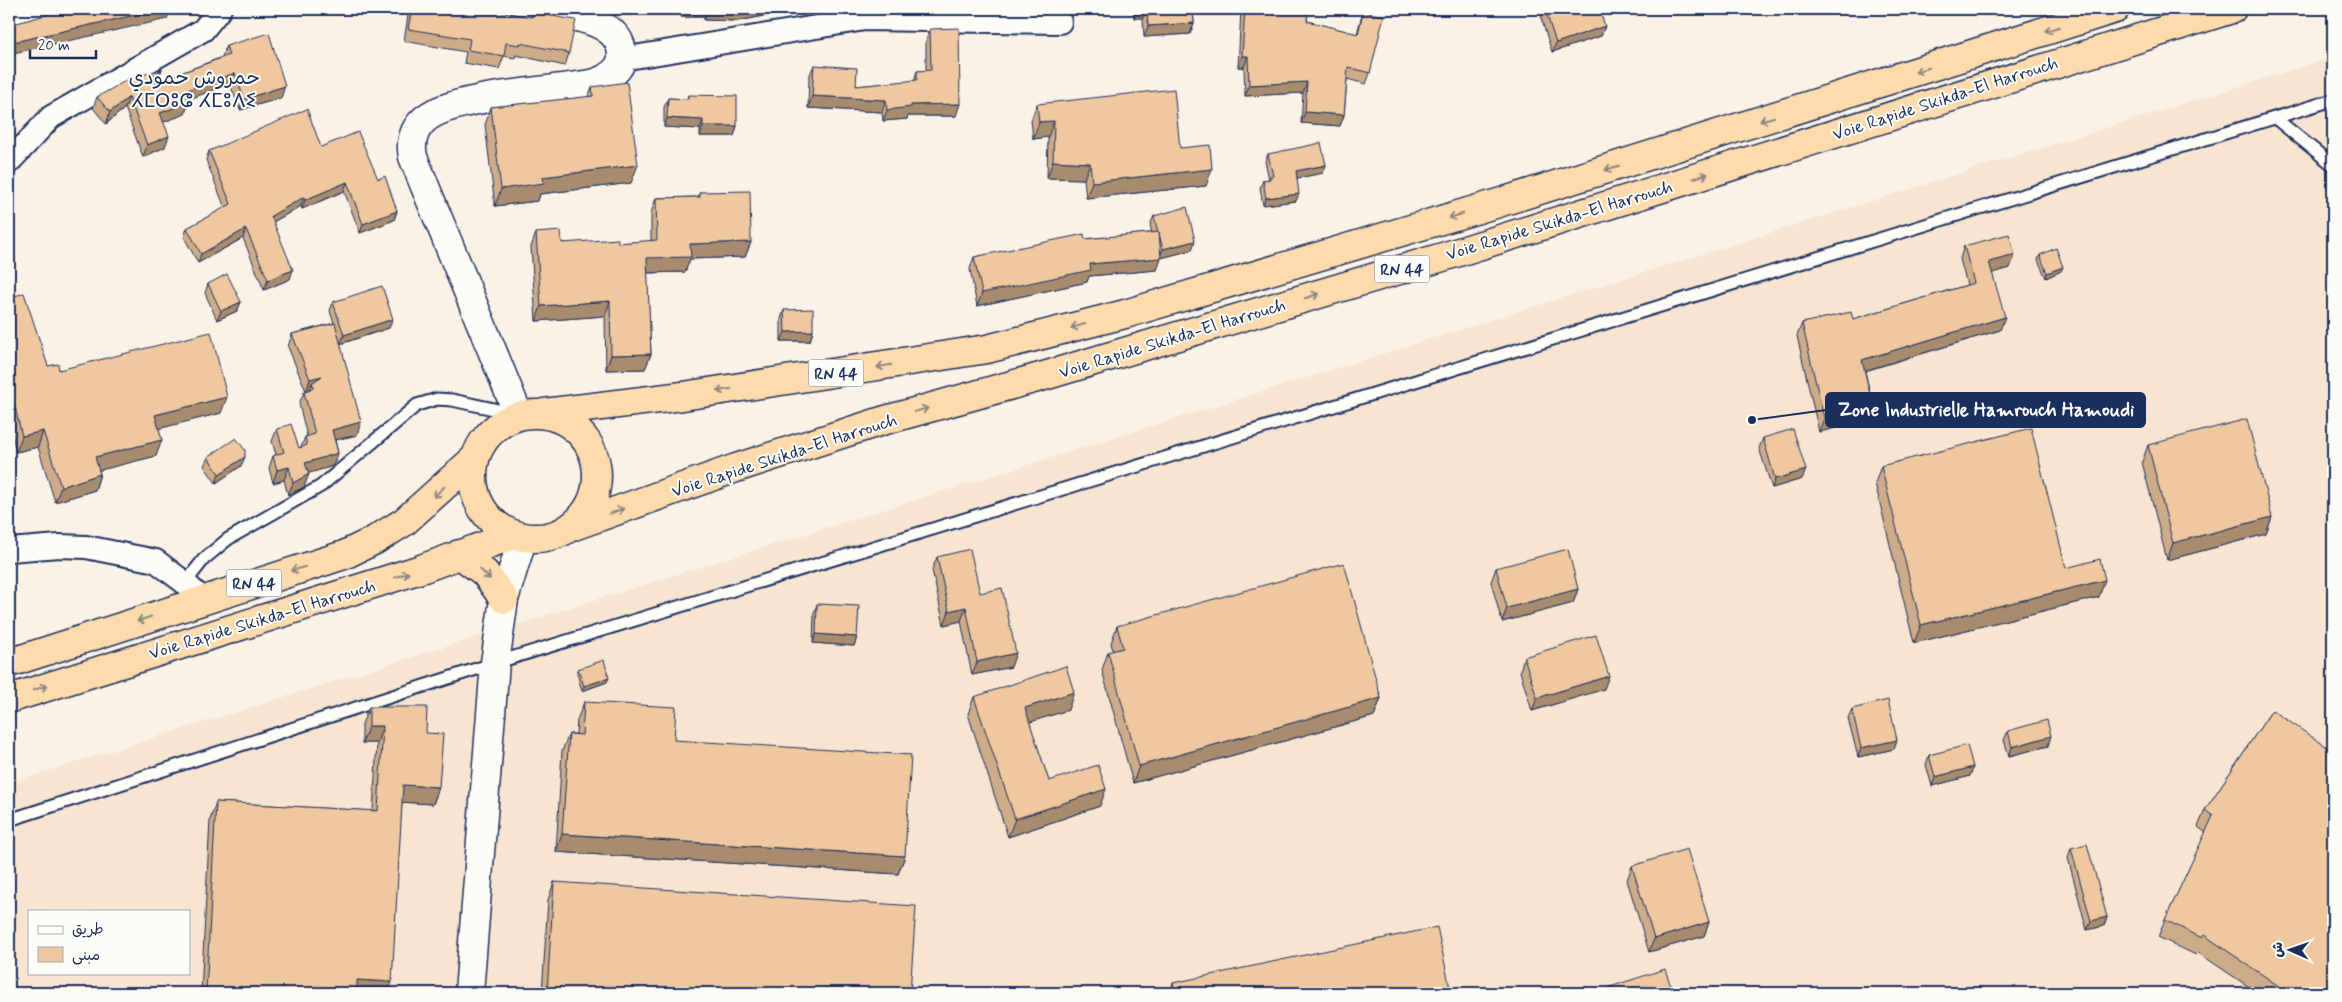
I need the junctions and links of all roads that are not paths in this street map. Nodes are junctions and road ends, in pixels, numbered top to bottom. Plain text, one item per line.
1 (58, 9) edge
2 (220, 9) edge
3 (524, 9) edge
4 (2115, 9) edge
5 (2232, 9) edge
6 (9, 22) edge
7 (1060, 22) dead end
8 (622, 59) junction
9 (2333, 100) edge
10 (2275, 118) junction
11 (9, 162) edge
12 (2333, 165) edge
13 (531, 414) junction
14 (474, 458) junction
15 (571, 527) junction
16 (518, 536) junction
17 (9, 550) edge
18 (459, 554) junction
19 (193, 591) junction
20 (504, 599) junction
21 (9, 663) edge
22 (495, 663) junction
23 (9, 698) edge
24 (9, 820) edge
25 (469, 993) edge

1 - 6 street
2 - 11 street
3 - 8 street
4 -> 13 highway, Voie Rapide Skikda-El Harrouch / RN 44
15 -> 5 highway, Voie Rapide Skikda-El Harrouch / RN 44
7 - 8 street
8 - 13 street
9 - 10 lane
10 - 12 lane
10 - 22 lane
13 - 14 highway, Voie Rapide Skikda-El Harrouch
13 - 15 highway, Voie Rapide Skikda-El Harrouch
13 - 19 lane
14 - 16 highway, Voie Rapide Skikda-El Harrouch
14 -> 19 highway, Voie Rapide Skikda-El Harrouch / RN 44
15 - 16 highway, Voie Rapide Skikda-El Harrouch
16 - 18 highway, Voie Rapide Skikda-El Harrouch / RN 44
16 - 20 street
17 - 19 street
18 -> 20 highway
23 -> 18 highway, Voie Rapide Skikda-El Harrouch / RN 44
19 -> 21 highway, Voie Rapide Skikda-El Harrouch / RN 44
20 - 22 street
22 - 24 lane
22 - 25 street

